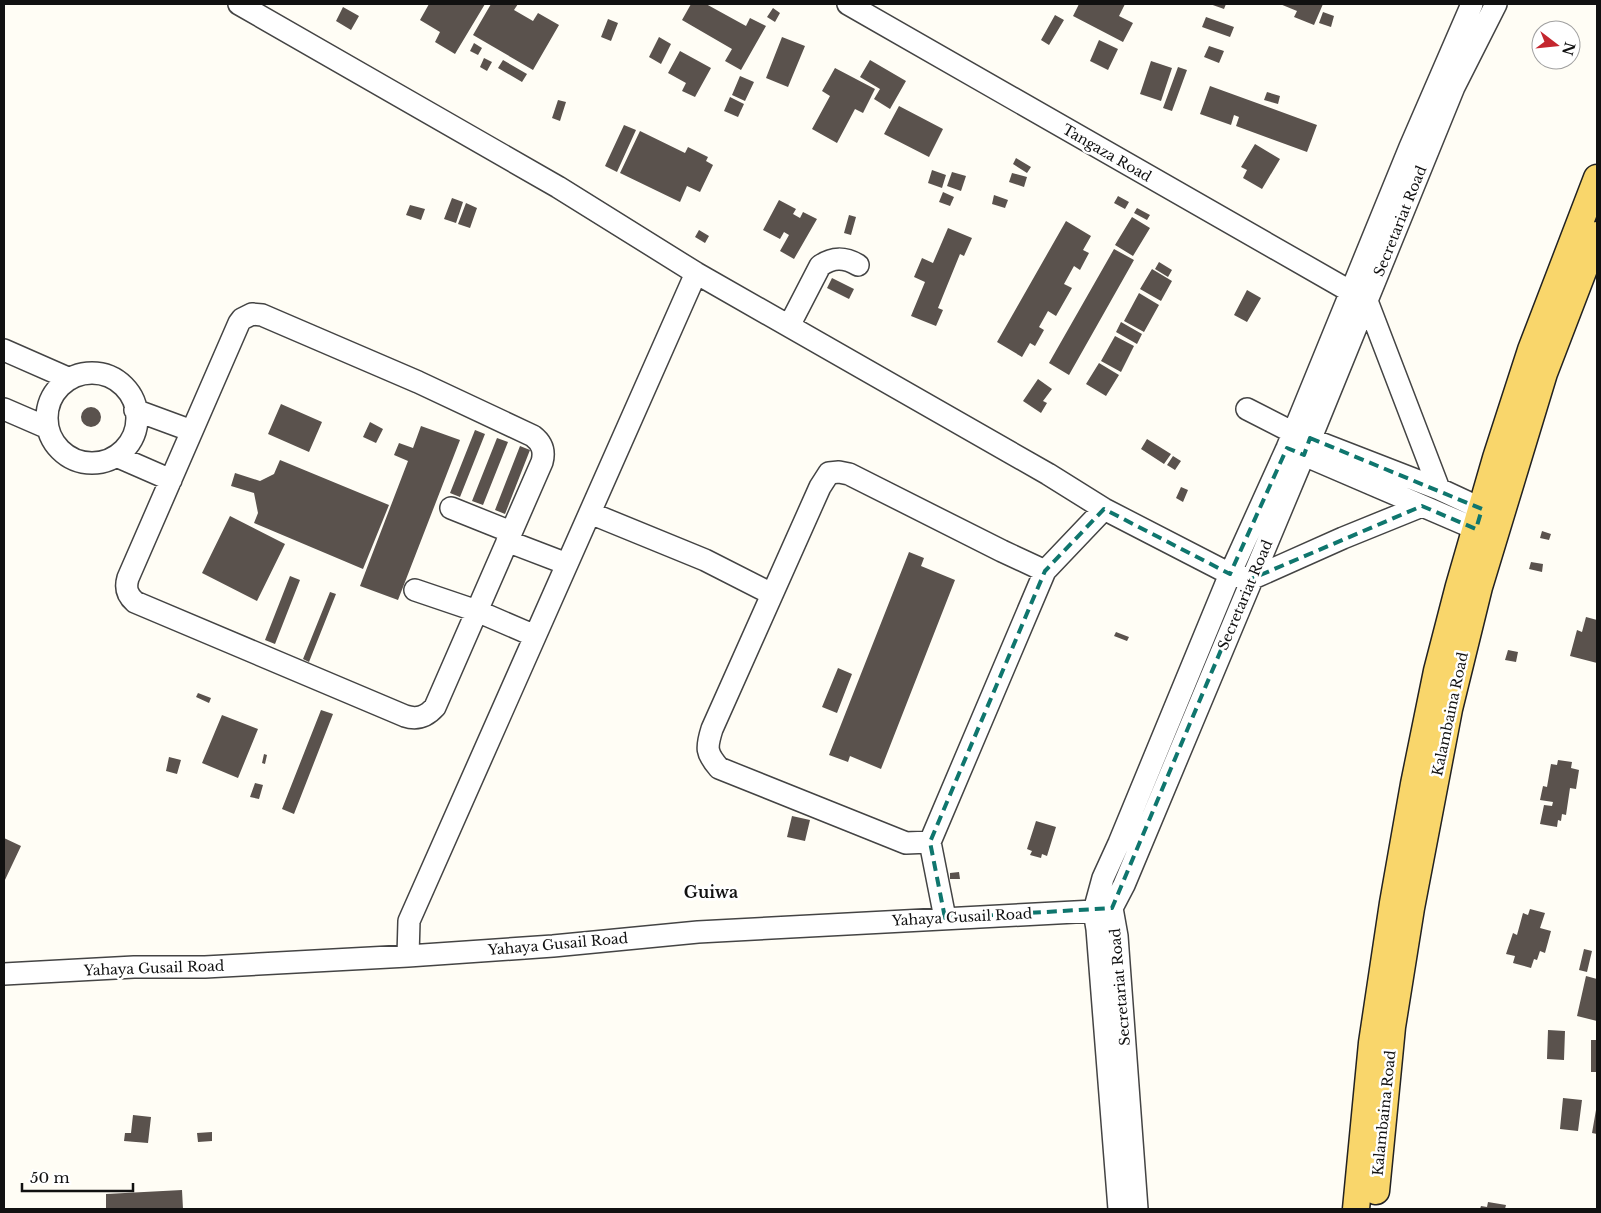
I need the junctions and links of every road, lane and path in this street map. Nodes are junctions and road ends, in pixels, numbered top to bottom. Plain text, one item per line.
1 (239, 4) edge
2 (848, 4) edge
3 (1472, 4) edge
4 (1496, 4) edge
5 (1597, 178) edge
6 (1597, 235) edge
7 (858, 265) dead end
8 (696, 273) junction
9 (1358, 296) junction
10 (789, 326) junction
11 (4, 350) edge
12 (70, 379) junction
13 (4, 409) edge
14 (1247, 409) dead end
15 (135, 410) junction
16 (48, 428) junction
17 (192, 430) junction
18 (1298, 443) junction
19 (116, 456) junction
20 (171, 480) junction
21 (1439, 489) junction
22 (1422, 506) junction
23 (451, 508) dead end
24 (1104, 509) junction
25 (590, 513) junction
26 (1479, 519) junction
27 (509, 536) junction
28 (567, 564) junction
29 (1045, 571) junction
30 (1230, 574) junction
31 (1251, 579) junction
32 (415, 590) dead end
33 (772, 594) junction
34 (476, 612) junction
35 (535, 636) junction
36 (930, 842) junction
37 (1103, 909) junction
38 (945, 918) junction
39 (408, 956) junction
40 (4, 974) edge
41 (1119, 1209) edge
42 (1137, 1209) edge
43 (1356, 1209) edge
44 (1374, 1209) edge

1 - 8 street
2 - 9 street, Tangaza Road
3 - 9 street, Secretariat Road
4 - 9 street, Secretariat Road
5 - 26 main road
6 - 44 main road, Kalambaina Road
7 - 10 street
8 - 10 street
8 - 25 street
9 - 18 street, Secretariat Road
9 - 21 street
10 - 24 street
11 - 12 street
12 - 15 street
12 - 16 street
13 - 16 street
14 - 18 street
15 - 17 street
15 - 19 street
16 - 19 street
17 - 20 street
17 - 27 street
18 - 21 street
18 - 22 street
18 - 30 street, Secretariat Road
18 - 31 street, Secretariat Road
19 - 20 street
20 - 34 street
21 - 26 street
22 - 26 street
22 - 31 street
23 - 27 street
24 - 29 street
24 - 30 street
25 - 28 street
25 - 33 street
26 - 43 main road
27 - 28 street
27 - 34 street
28 - 35 street
29 - 33 street
29 - 36 street
30 - 31 street
30 - 37 street, Secretariat Road
31 - 37 street, Secretariat Road
32 - 34 street
33 - 36 street
34 - 35 street
35 - 39 street
36 - 38 street
37 - 38 street, Yahaya Gusail Road
37 - 41 street, Secretariat Road
37 - 42 street, Secretariat Road
38 - 39 street, Yahaya Gusail Road
39 - 40 street, Yahaya Gusail Road

